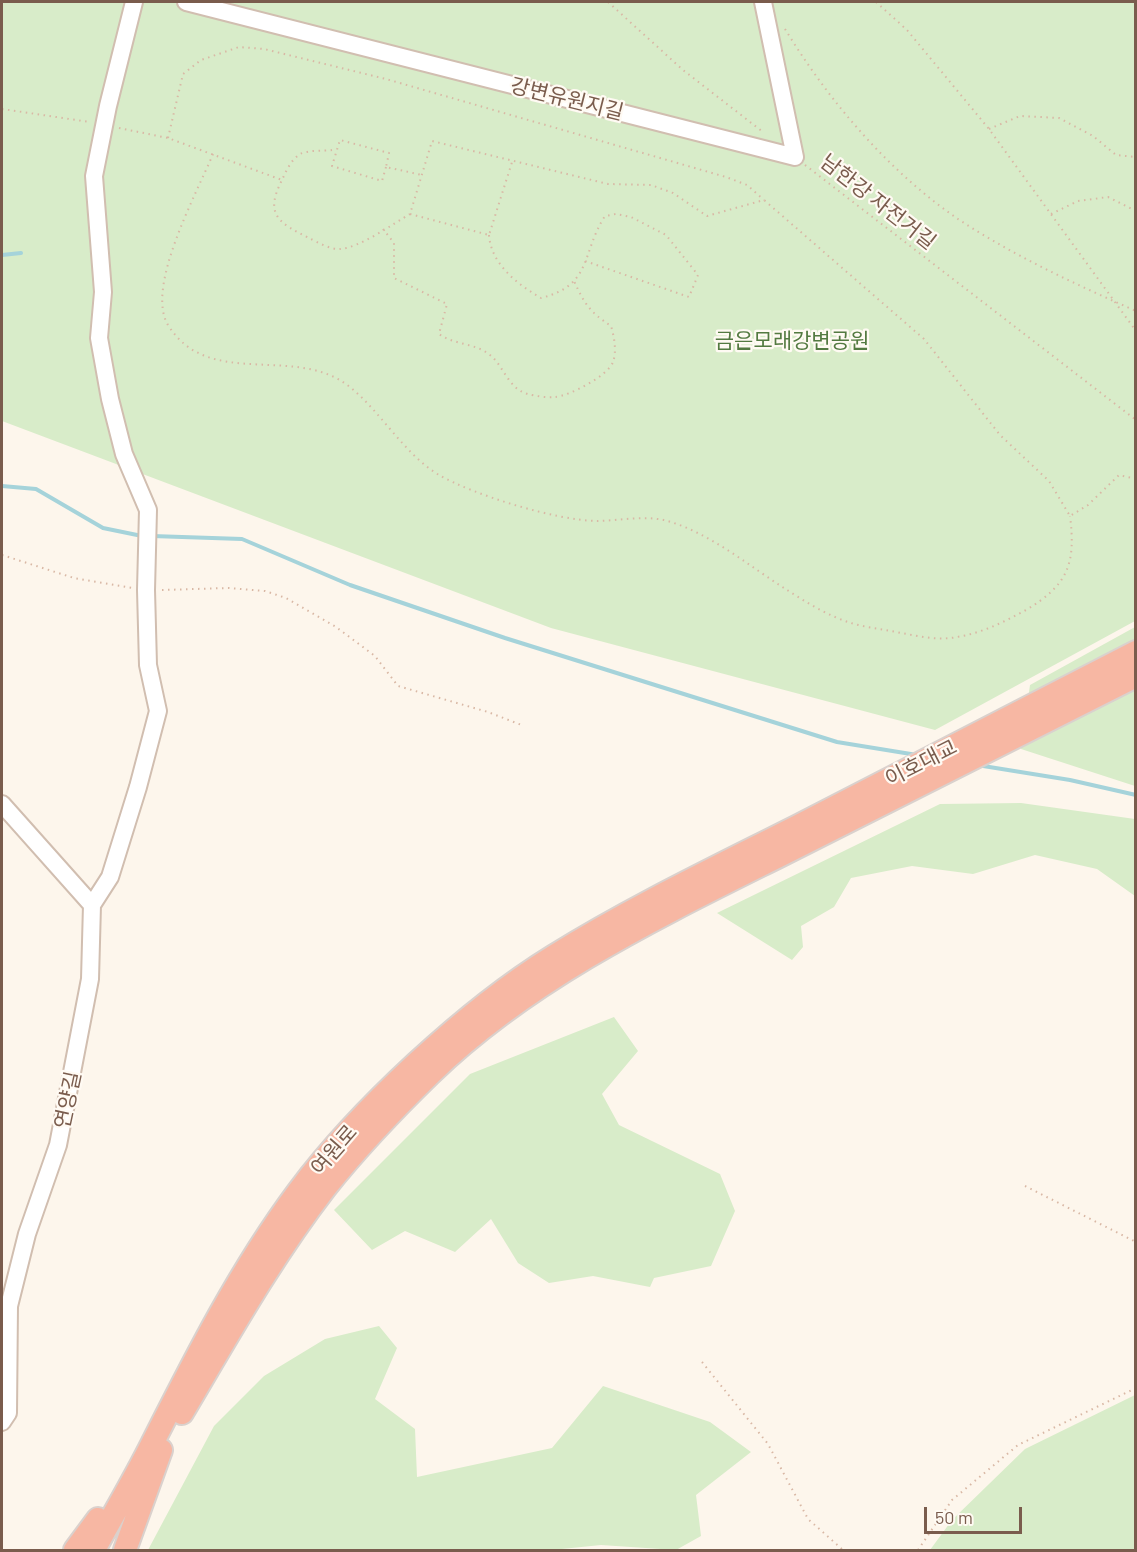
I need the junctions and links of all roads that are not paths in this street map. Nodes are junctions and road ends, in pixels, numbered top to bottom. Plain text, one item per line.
1 (134, 2) edge
2 (186, 2) edge
3 (763, 2) edge
4 (1136, 652) edge
5 (1136, 676) edge
6 (2, 804) edge
7 (709, 881) junction
8 (92, 905) junction
9 (2, 1422) edge
10 (156, 1448) junction
11 (75, 1551) edge
12 (94, 1551) edge
13 (110, 1551) edge
14 (125, 1551) edge

1 - 8 street
2 - 3 street, 강변유원지길
4 - 7 highway, 이호대교
5 - 7 highway, 이호대교
6 - 8 street
7 - 10 highway, 여원로
8 - 9 street, 연양길
10 - 11 highway
10 - 12 highway, 여원로
10 - 13 highway, 여원로
10 - 14 highway

